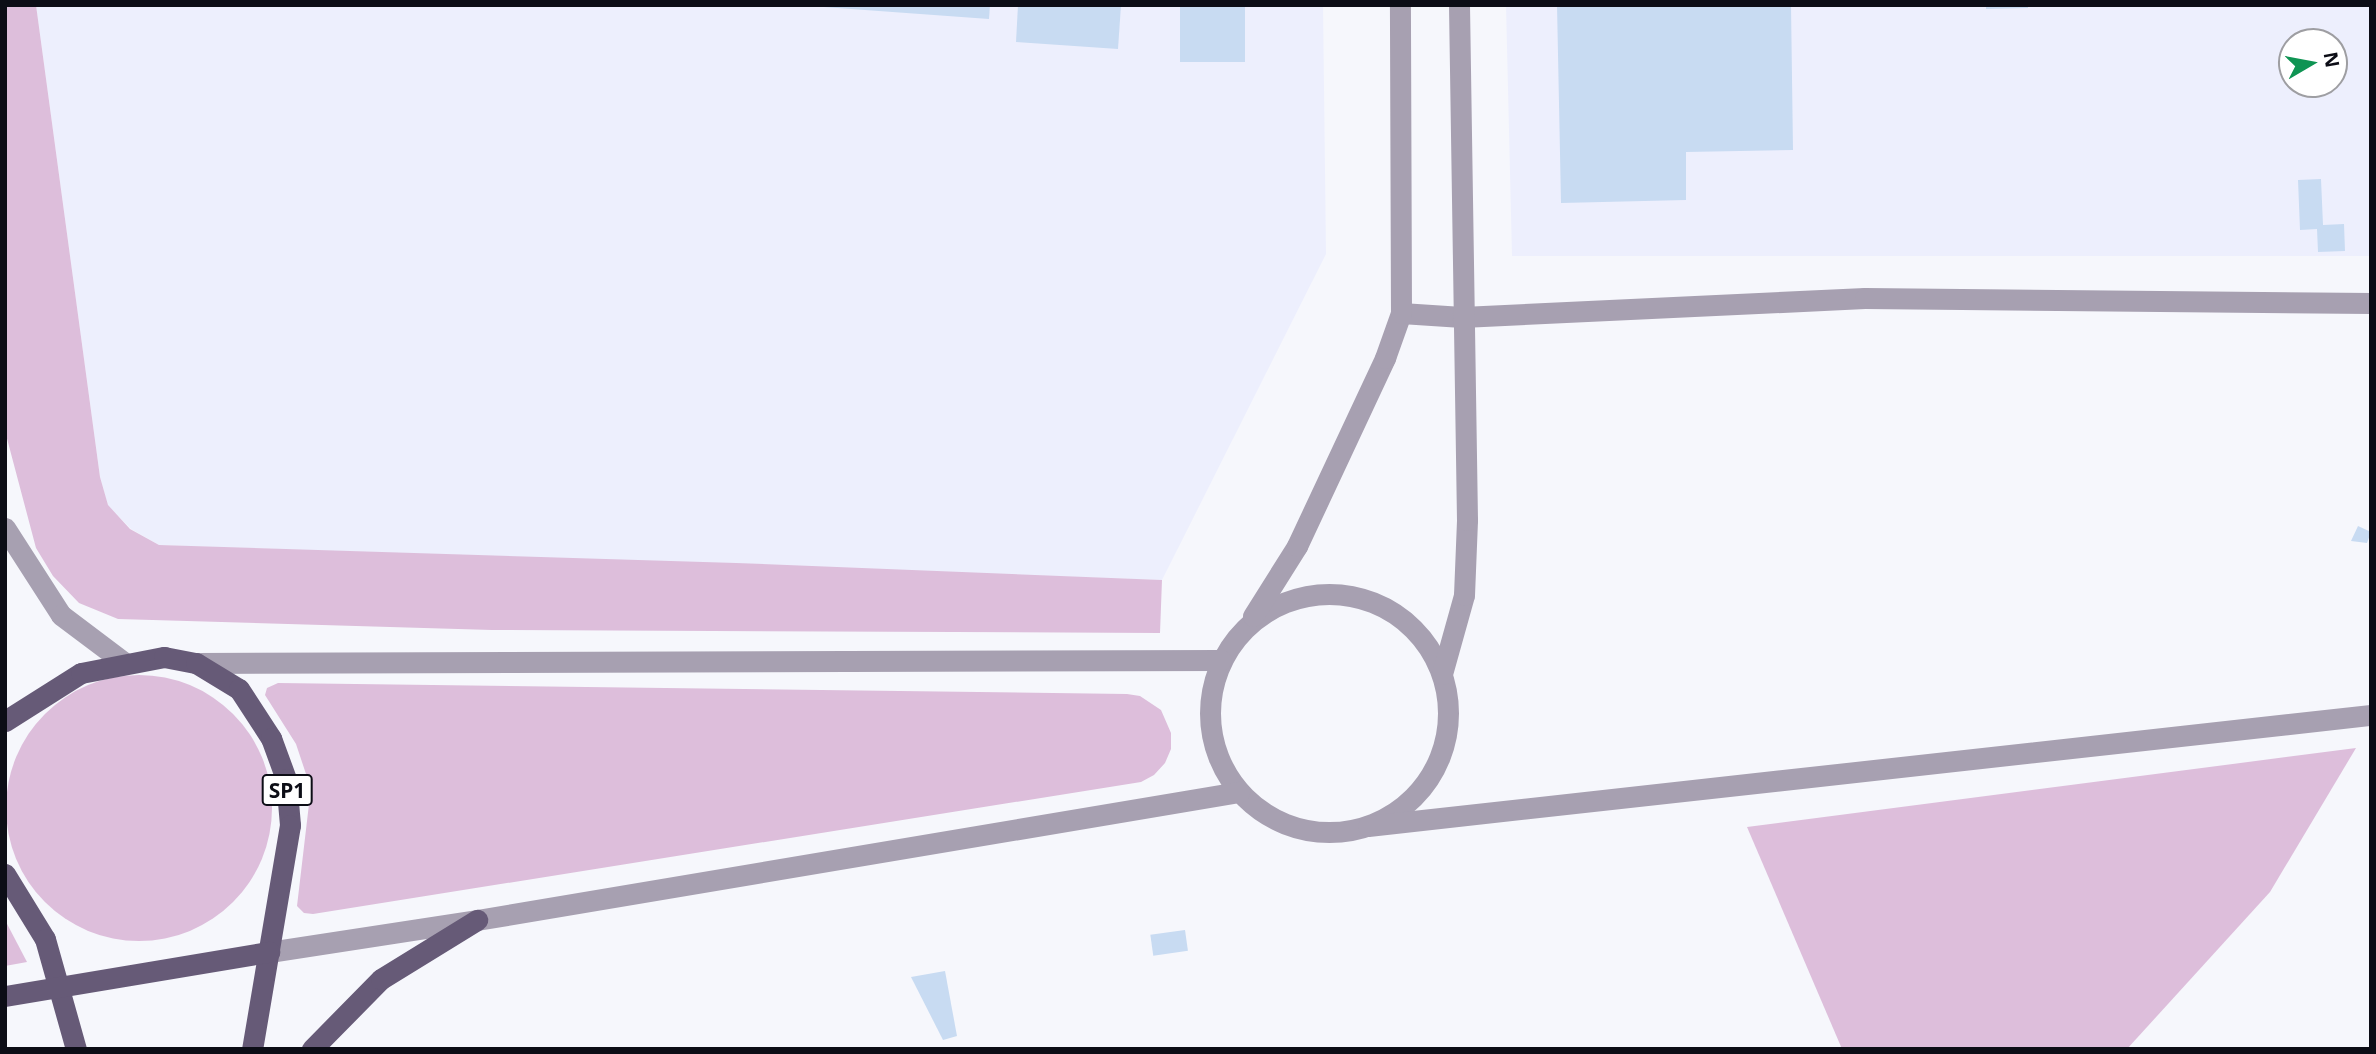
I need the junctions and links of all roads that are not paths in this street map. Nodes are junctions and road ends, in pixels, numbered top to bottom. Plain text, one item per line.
1 (1400, 5) edge
2 (1459, 5) edge
3 (2371, 303) edge
4 (1401, 313) junction
5 (1462, 317) junction
6 (5, 528) edge
7 (1249, 622) junction
8 (1221, 660) junction
9 (125, 663) junction
10 (196, 663) junction
11 (1442, 674) junction
12 (2371, 715) edge
13 (5, 721) edge
14 (1239, 792) junction
15 (1368, 826) junction
16 (5, 874) edge
17 (477, 920) junction
18 (268, 952) junction
19 (58, 987) junction
20 (5, 996) edge
21 (76, 1049) edge
22 (252, 1049) edge
23 (312, 1049) edge

1 - 4 street
2 - 5 street
3 - 5 street
4 - 5 street
4 - 7 street
5 - 11 street
6 - 9 street
7 - 8 street
7 - 11 street
8 - 10 street
8 - 14 street
9 - 10 main road, SP1
9 - 13 main road, SP1
10 - 18 main road, SP1
11 - 15 street
12 - 15 street
14 - 15 street
14 - 17 street
16 - 19 main road
17 - 18 street
17 - 23 main road
18 - 19 main road
18 - 22 main road
19 - 20 main road
19 - 21 main road

